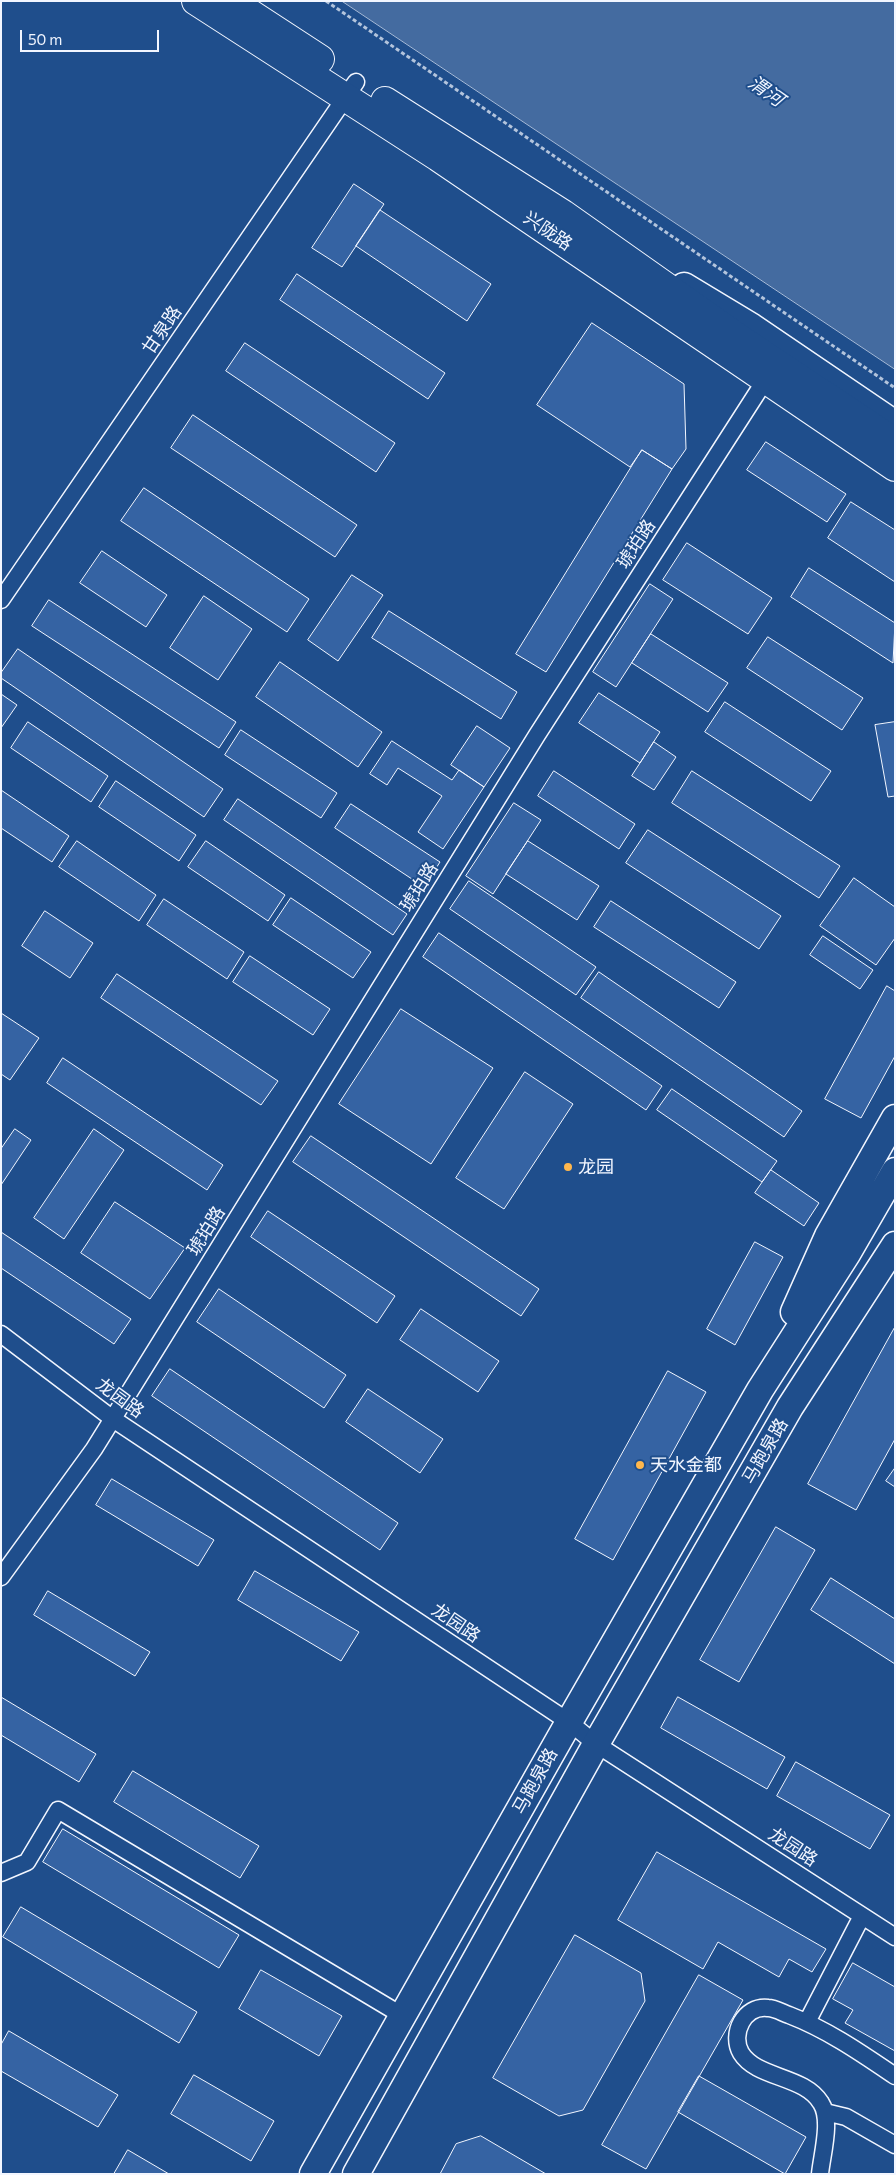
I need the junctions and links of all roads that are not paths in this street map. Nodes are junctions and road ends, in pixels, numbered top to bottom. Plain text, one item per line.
1 (196, 1) edge
2 (231, 1) edge
3 (351, 90) junction
4 (563, 214) junction
5 (766, 380) junction
6 (895, 424) edge
7 (895, 442) edge
8 (895, 467) edge
9 (1, 600) edge
10 (895, 1118) edge
11 (895, 1171) edge
12 (895, 1200) edge
13 (895, 1245) edge
14 (853, 1259) junction
15 (1, 1334) edge
16 (760, 1390) junction
17 (790, 1408) junction
18 (113, 1419) junction
19 (1, 1578) edge
20 (569, 1722) junction
21 (596, 1744) junction
22 (1, 1873) edge
23 (862, 1916) junction
24 (895, 1937) edge
25 (403, 2016) junction
26 (807, 2022) junction
27 (895, 2076) edge
28 (825, 2112) junction
29 (895, 2145) edge
30 (313, 2174) edge
31 (356, 2174) edge
32 (820, 2174) edge

1 - 3 highway, 兴陇路
2 - 3 highway, 兴陇路
3 - 4 highway, 兴陇路
3 - 5 highway, 兴陇路
3 - 9 street, 甘泉路
4 - 6 main road
4 - 7 highway, 兴陇路
5 - 8 highway, 兴陇路
5 - 18 street, 琥珀路
10 - 16 main road, 马跑泉路
11 - 14 main road
12 - 14 main road
13 - 17 main road, 马跑泉路
14 - 16 main road, 马跑泉路
14 - 17 main road, 马跑泉路
15 - 18 street, 龙园路
16 - 20 main road, 马跑泉路
17 - 21 main road, 马跑泉路
18 - 19 street, 琥珀路
18 - 20 street, 龙园路
20 - 21 street, 龙园路
20 - 25 main road, 马跑泉路
21 - 23 street, 龙园路
21 - 31 main road, 马跑泉路
22 - 25 street
23 - 24 street, 龙园路
23 - 26 street
25 - 30 main road, 马跑泉路
26 - 27 street
26 - 28 street
28 - 29 street
28 - 32 street

